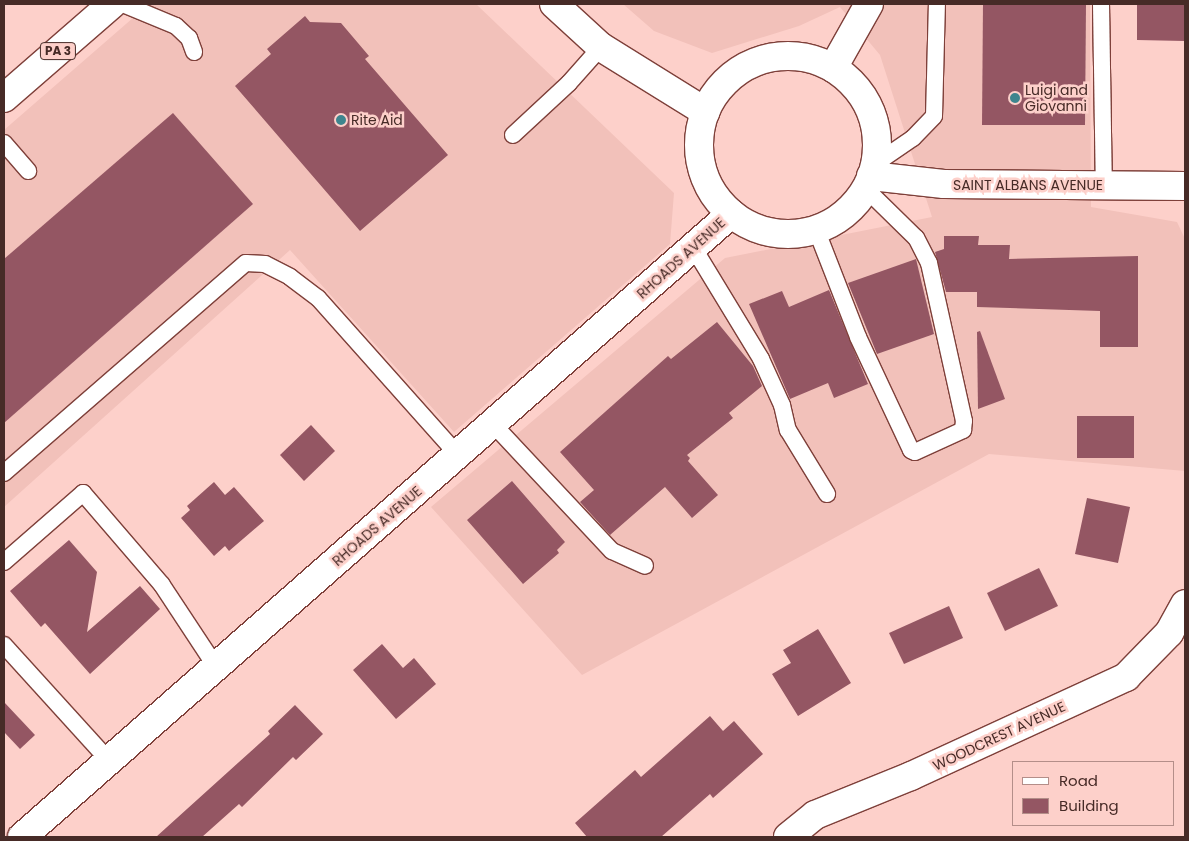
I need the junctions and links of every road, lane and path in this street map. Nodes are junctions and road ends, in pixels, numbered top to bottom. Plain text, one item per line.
1 (112, 4) edge
2 (123, 4) edge
3 (554, 4) edge
4 (869, 4) edge
5 (937, 4) edge
6 (1101, 4) edge
7 (601, 47) junction
8 (194, 52) dead end
9 (833, 68) junction
10 (4, 98) edge
11 (706, 112) junction
12 (513, 135) dead end
13 (4, 143) edge
14 (28, 171) dead end
15 (870, 176) junction
16 (1104, 186) junction
17 (1185, 186) edge
18 (731, 214) junction
19 (816, 229) junction
20 (693, 247) junction
21 (493, 424) junction
22 (458, 455) junction
23 (4, 473) edge
24 (827, 494) dead end
25 (4, 562) edge
26 (645, 566) dead end
27 (1185, 604) edge
28 (4, 645) edge
29 (216, 667) junction
30 (109, 761) junction
31 (22, 837) edge
32 (788, 837) edge

1 - 10 main road, PA 3
2 - 8 lane
3 - 7 main road
4 - 9 main road
5 - 15 lane
6 - 16 lane
7 - 11 main road
7 - 12 lane
9 - 11 main road
9 - 15 main road
11 - 18 main road
13 - 14 lane
15 - 16 main road, SAINT ALBANS AVENUE
15 - 19 main road
15 - 19 lane
16 - 17 main road, SAINT ALBANS AVENUE
18 - 19 main road
18 - 20 main road, RHOADS AVENUE
20 - 21 main road, RHOADS AVENUE
20 - 24 lane
21 - 22 main road, RHOADS AVENUE
21 - 26 lane
22 - 23 lane
22 - 29 main road, RHOADS AVENUE
25 - 29 lane
27 - 32 main road, WOODCREST AVENUE
28 - 30 lane
29 - 30 main road, RHOADS AVENUE
30 - 31 main road, RHOADS AVENUE

